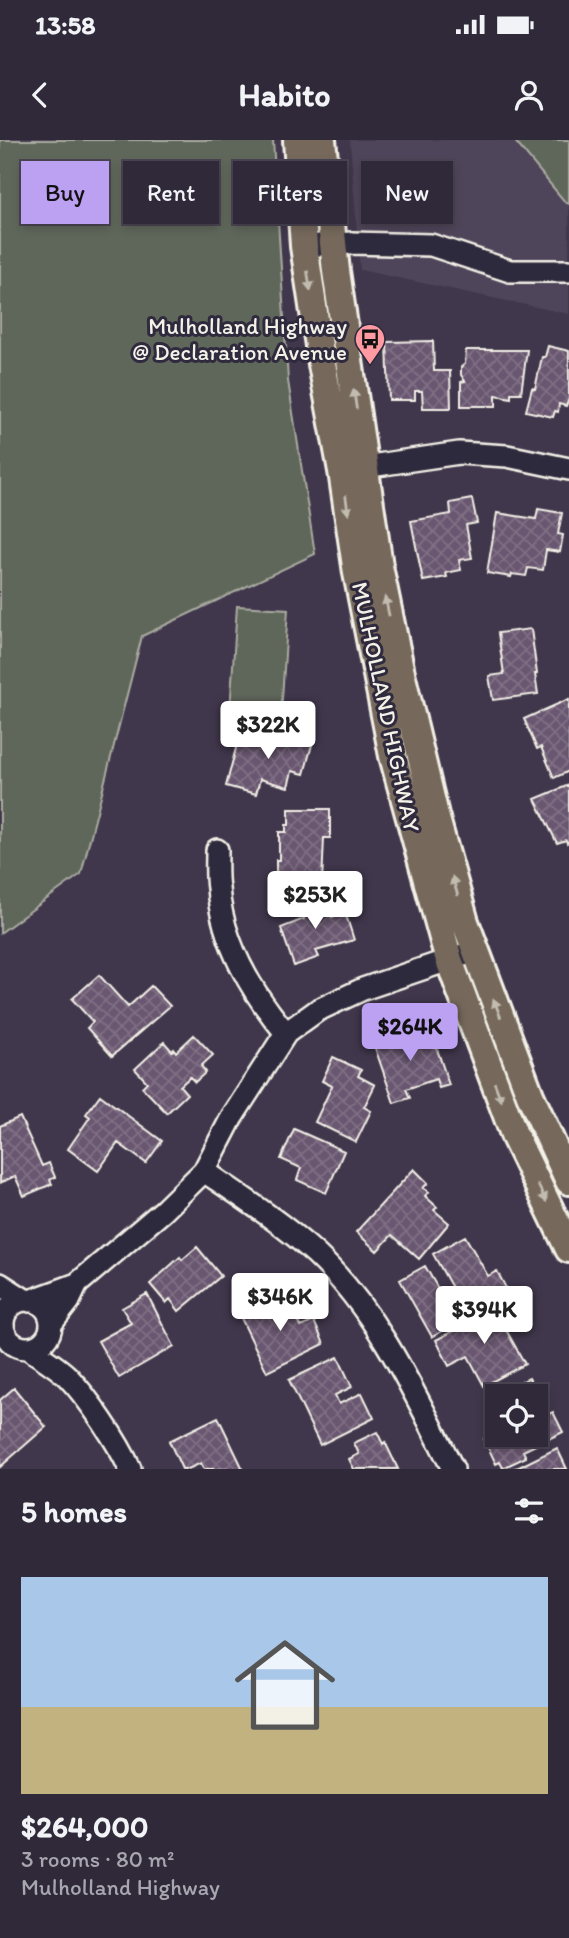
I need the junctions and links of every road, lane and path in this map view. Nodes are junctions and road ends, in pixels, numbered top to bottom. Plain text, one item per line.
1 (296, 140) edge
2 (323, 140) edge
3 (335, 244) junction
4 (304, 246) junction
5 (569, 271) edge
6 (354, 468) junction
7 (569, 469) edge
8 (217, 850) dead end
9 (475, 951) junction
10 (449, 960) junction
11 (286, 1034) junction
12 (204, 1171) junction
13 (569, 1181) edge
14 (569, 1249) edge
15 (0, 1284) edge
16 (77, 1284) junction
17 (28, 1301) junction
18 (1, 1321) edge
19 (51, 1326) junction
20 (26, 1348) junction
21 (0, 1359) edge
22 (67, 1376) junction
23 (130, 1469) edge
24 (453, 1469) edge

1 - 4 main road, MULHOLLAND HIGHWAY
2 - 3 main road, MULHOLLAND HIGHWAY
3 - 4 street
3 - 5 street
6 -> 3 main road, MULHOLLAND HIGHWAY
4 -> 6 main road, MULHOLLAND HIGHWAY
6 - 7 street
9 -> 6 main road, MULHOLLAND HIGHWAY
6 -> 10 main road, MULHOLLAND HIGHWAY
8 - 11 street
9 - 10 street
13 -> 9 main road, MULHOLLAND HIGHWAY
10 - 11 street
10 -> 14 main road, MULHOLLAND HIGHWAY
11 - 12 street
12 - 16 street
12 - 24 street
15 - 17 street
16 - 17 street
16 - 19 street
17 - 18 street
17 - 19 street
18 - 20 street
19 - 20 street
19 - 22 street
20 - 21 street
20 - 22 street
22 - 23 street

